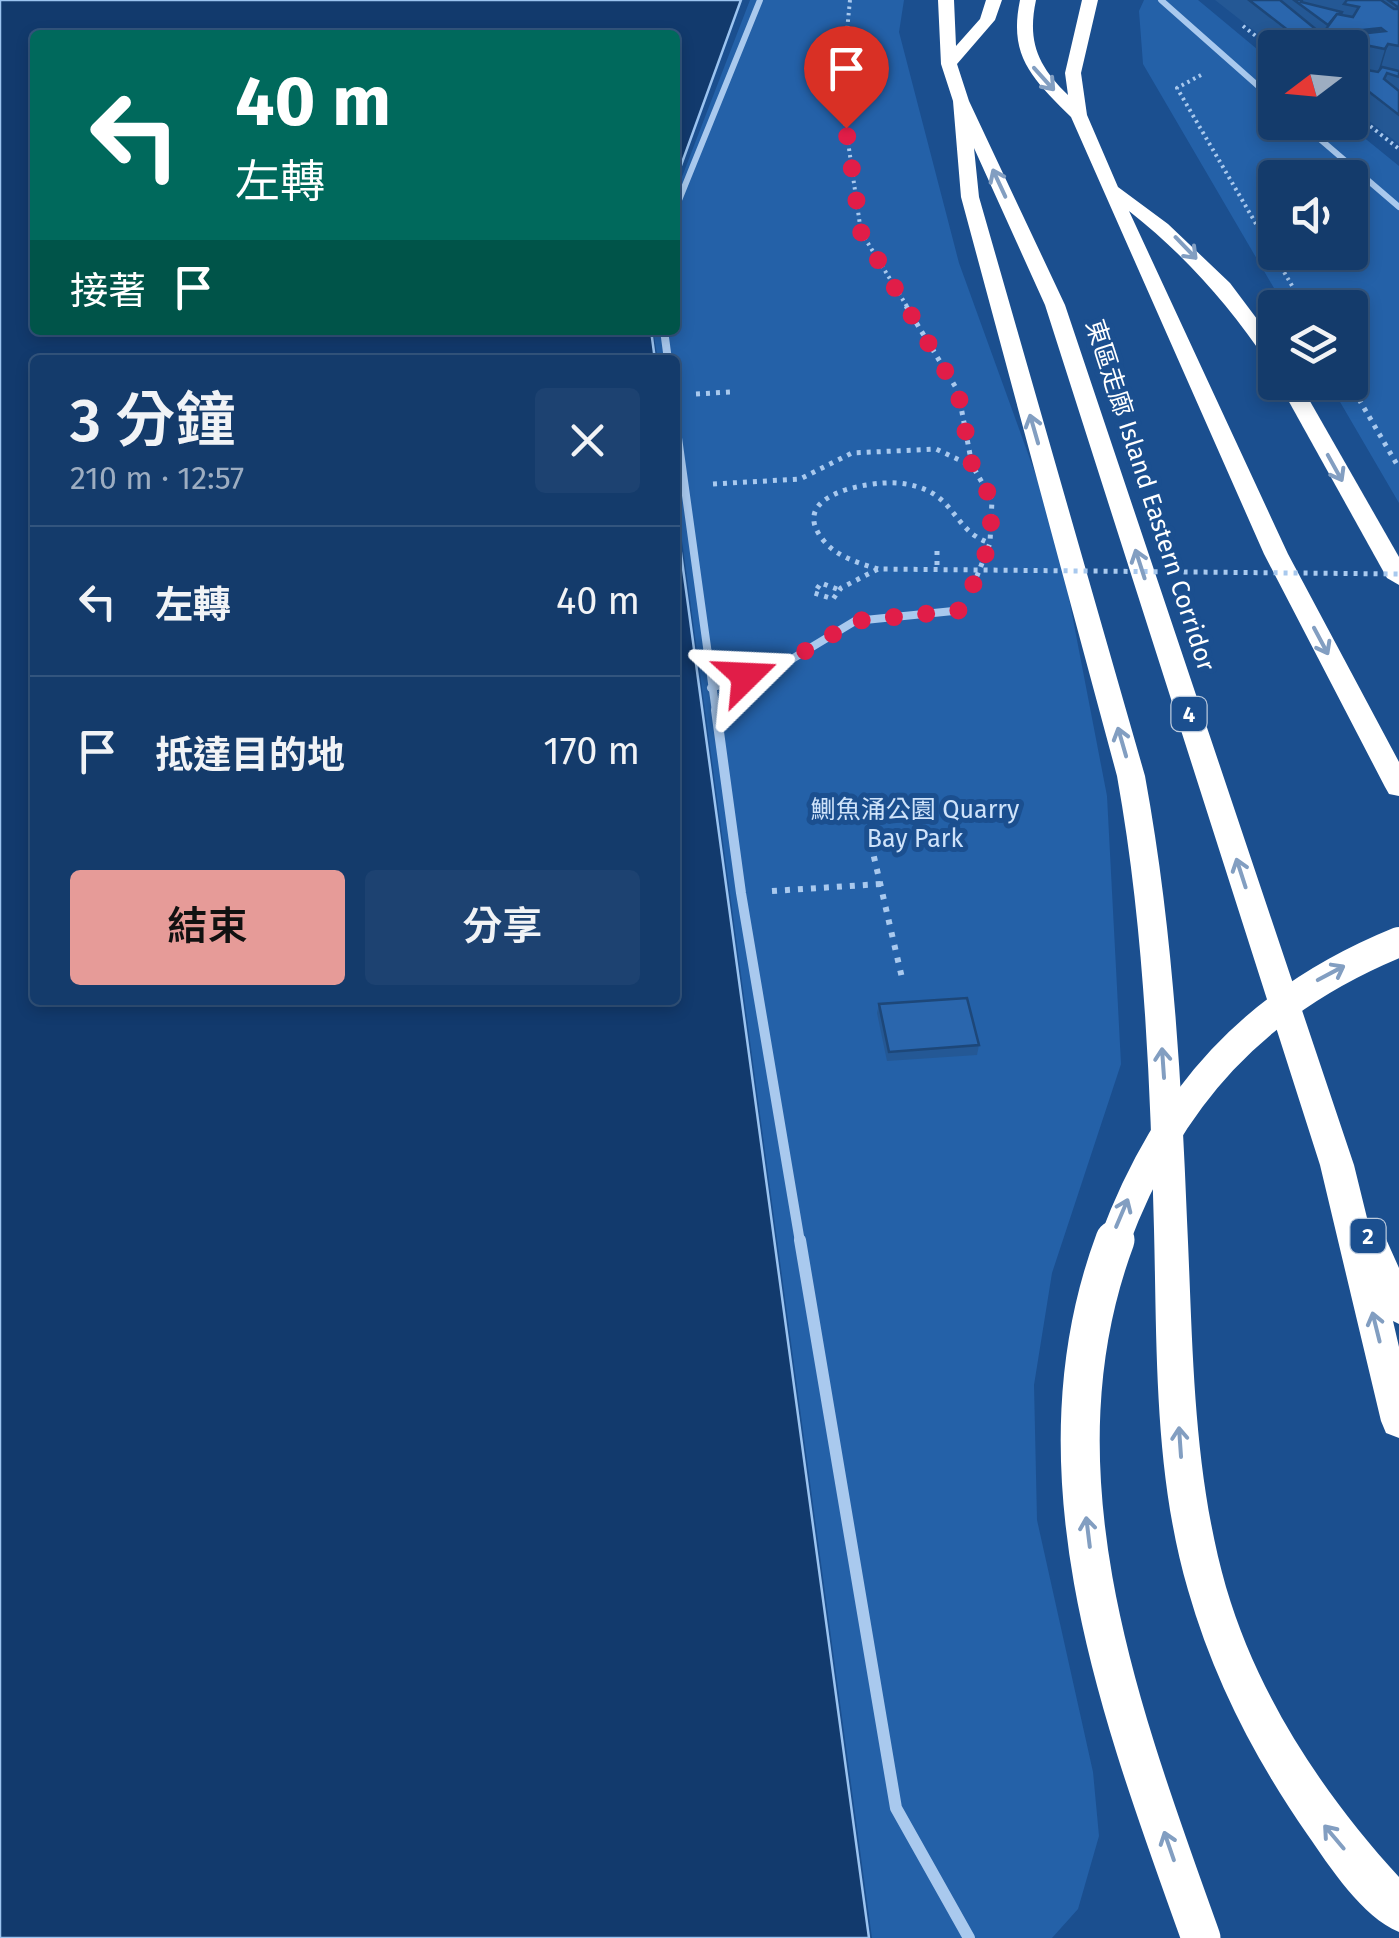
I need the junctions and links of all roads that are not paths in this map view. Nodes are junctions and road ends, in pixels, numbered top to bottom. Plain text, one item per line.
1 (760, 0) edge
2 (946, 0) edge
3 (994, 0) edge
4 (1028, 0) edge
5 (1090, 0) edge
6 (1162, 0) edge
7 (949, 64) junction
8 (1258, 86) edge
9 (961, 101) junction
10 (1079, 115) junction
11 (1321, 140) edge
12 (1114, 192) junction
13 (680, 198) edge
14 (1399, 207) edge
15 (1258, 331) edge
16 (1298, 400) edge
17 (680, 455) edge
18 (1399, 576) edge
19 (963, 610) road end
20 (711, 688) junction
21 (1399, 788) edge
22 (1399, 942) edge
23 (1337, 1165) junction
24 (1399, 1308) edge
25 (1399, 1422) edge
26 (1399, 1910) edge
27 (968, 1938) edge
28 (1200, 1938) edge

1 - 13 street
2 - 7 highway, 東區走廊 Island Eastern Corridor / 4
3 - 7 highway
4 -> 10 highway
5 - 10 highway
6 - 8 street
7 - 9 highway, 東區走廊 Island Eastern Corridor / 4
23 -> 9 highway, 東區走廊 Island Eastern Corridor / 4
26 -> 9 highway
10 - 12 highway
11 - 14 street
12 -> 15 highway
12 -> 21 highway
16 -> 18 highway
17 - 20 street
19 - 20 street
20 - 27 street
28 -> 22 highway, bridge
23 - 24 highway, 2
25 -> 23 highway, 東區走廊 Island Eastern Corridor / 4

